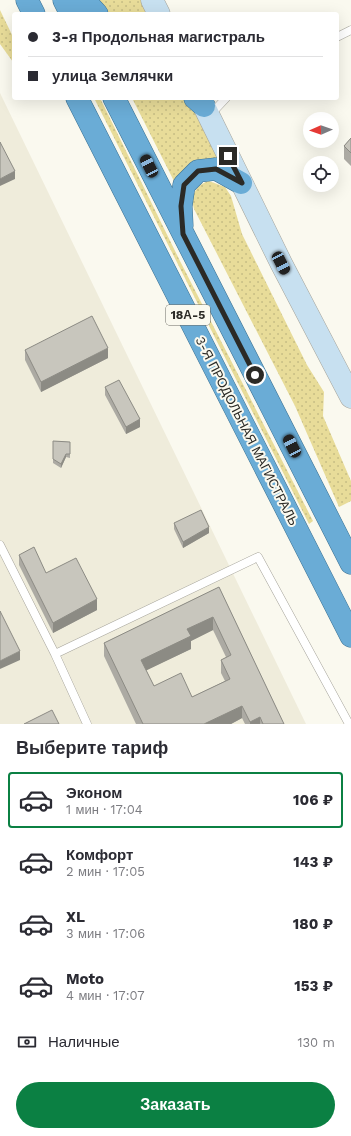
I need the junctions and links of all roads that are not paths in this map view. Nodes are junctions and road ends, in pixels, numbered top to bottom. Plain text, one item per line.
1 (27, 0) edge
2 (64, 0) edge
3 (84, 0) edge
4 (152, 0) edge
5 (33, 12) edge
6 (70, 12) edge
7 (96, 12) edge
8 (158, 12) edge
9 (351, 30) edge
10 (339, 35) edge
11 (78, 100) edge
12 (115, 100) edge
13 (219, 100) edge
14 (202, 105) edge
15 (242, 183) junction
16 (183, 234) junction
17 (351, 397) edge
18 (0, 545) edge
19 (351, 564) edge
20 (351, 636) edge
21 (55, 654) junction
22 (88, 724) edge
23 (348, 724) edge

1 - 5 highway
2 - 6 highway
3 - 7 highway
4 - 8 main road
9 - 10 lane
11 - 20 highway, 3-Я ПРОДОЛЬНАЯ МАГИСТРАЛЬ / 18А-5
12 - 16 highway, 18А-5
13 - 14 lane
14 - 15 main road
15 - 16 highway
15 - 17 main road
16 - 19 highway, 18А-5
18 - 21 lane
21 - 22 lane
21 - 23 lane

